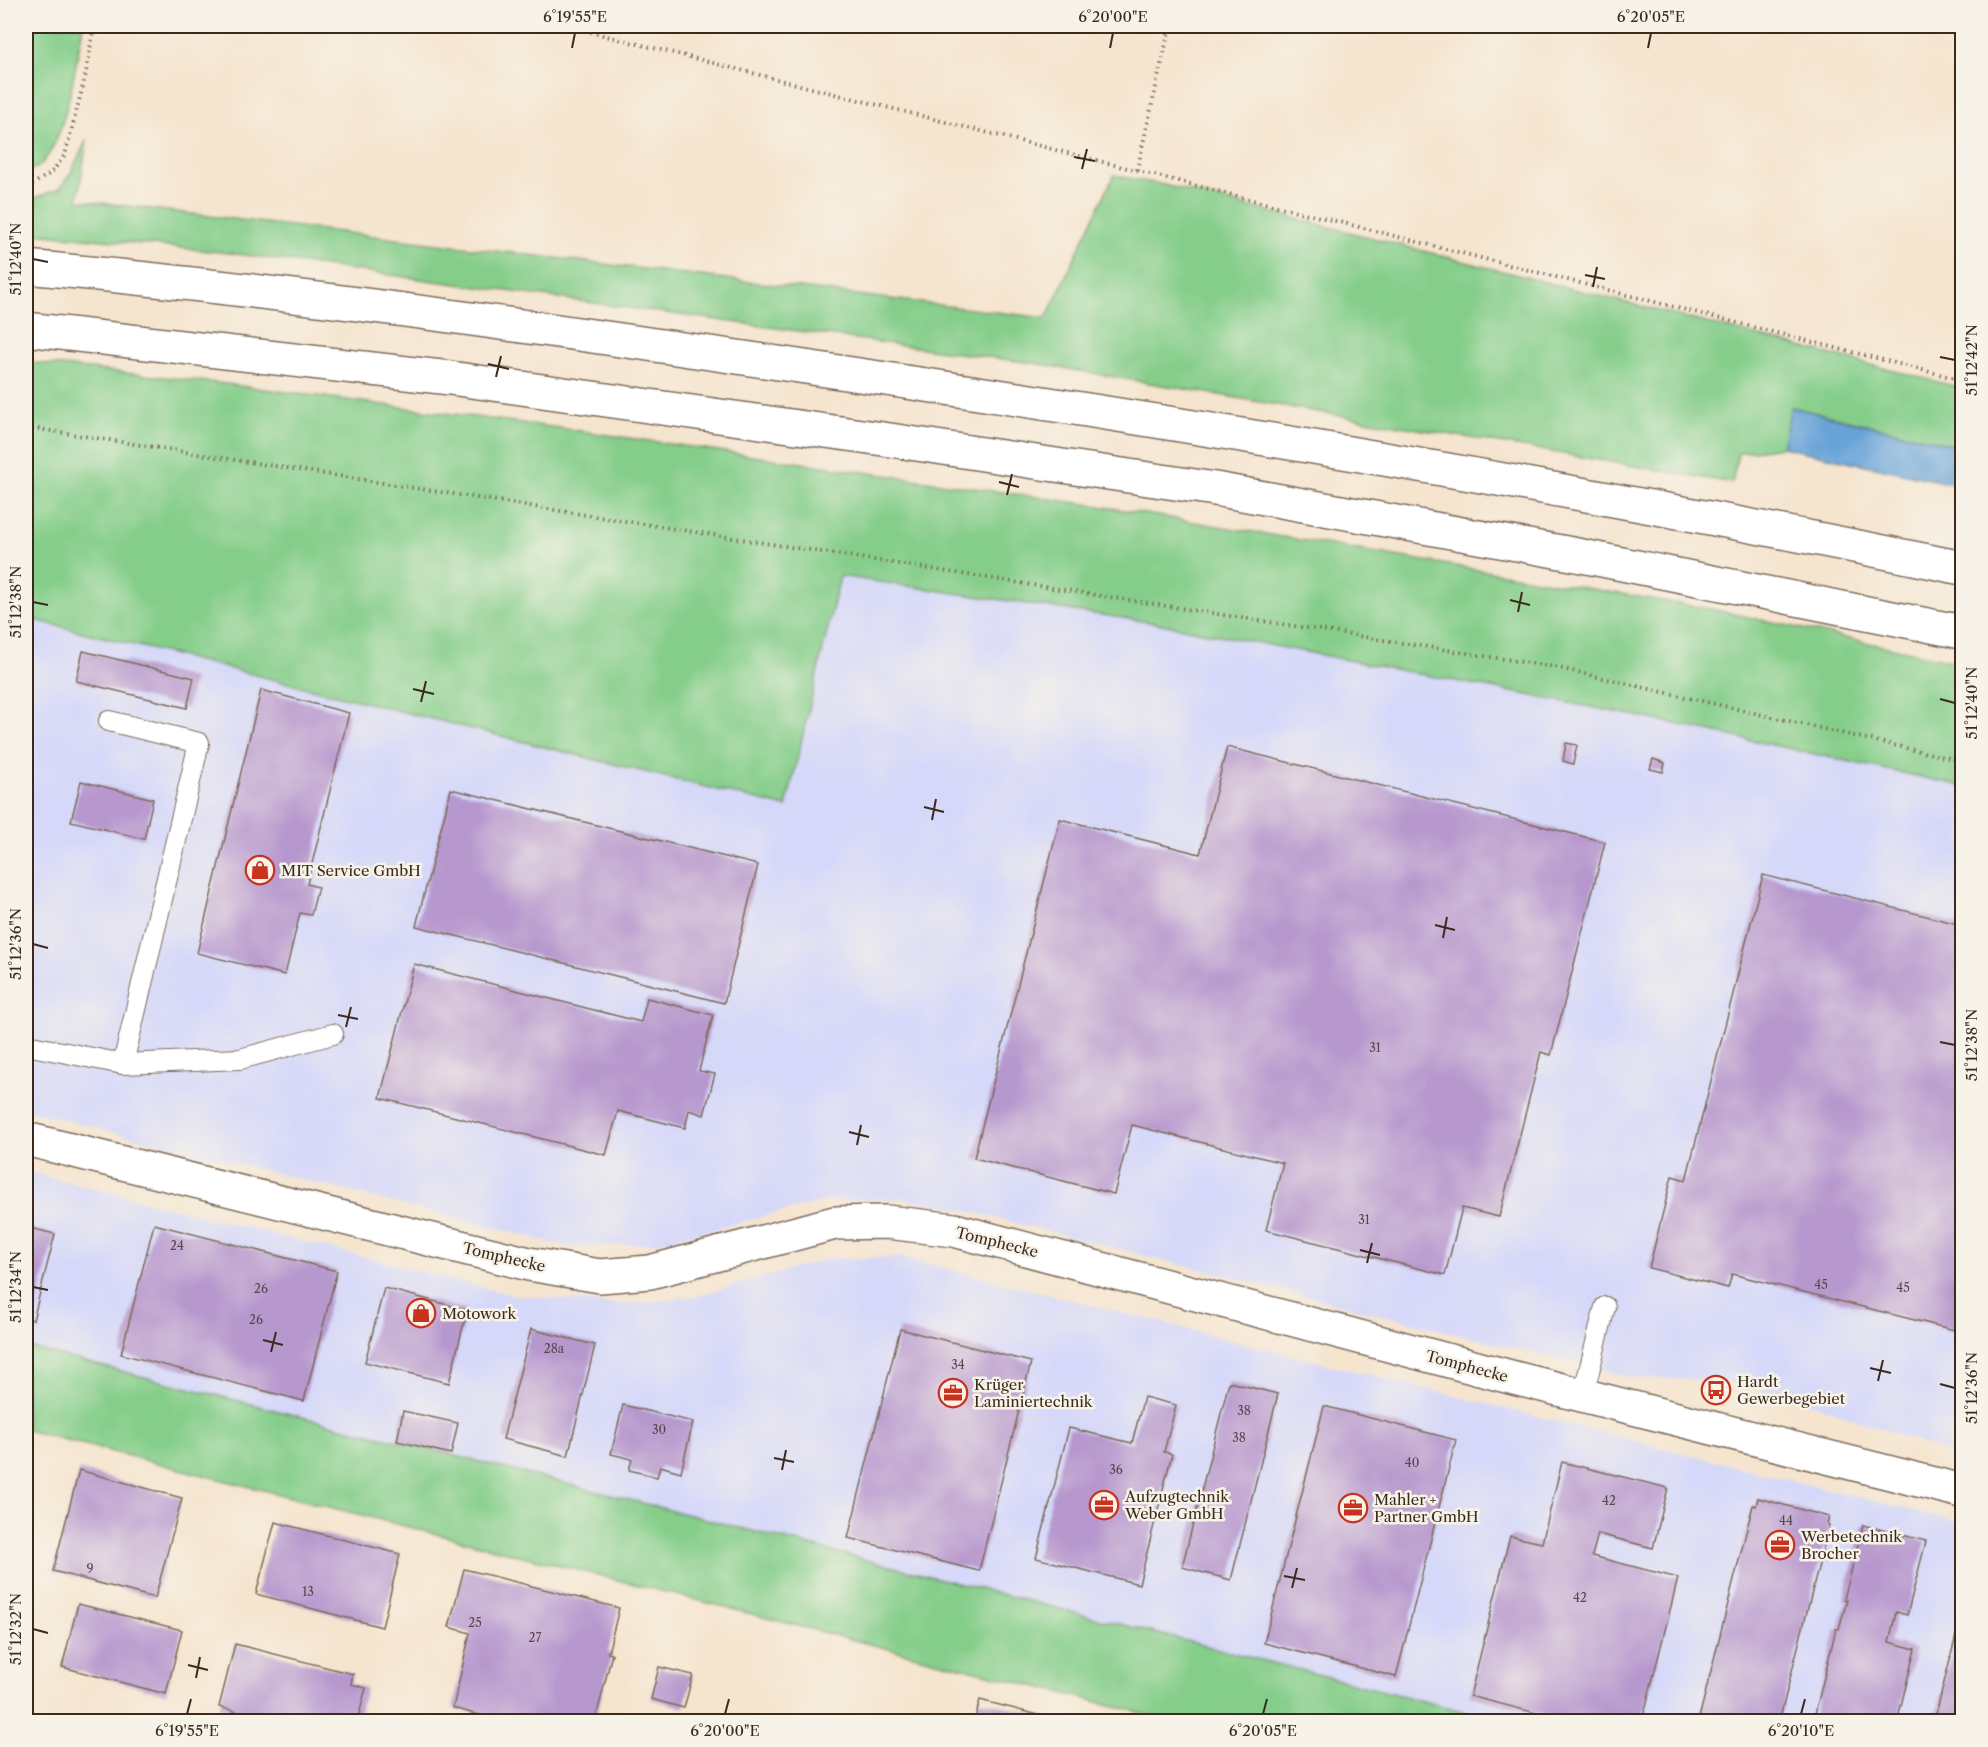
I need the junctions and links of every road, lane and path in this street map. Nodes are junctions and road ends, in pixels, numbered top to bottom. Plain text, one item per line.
1 (94, 26) edge
2 (567, 26) edge
3 (1170, 26) edge
4 (1137, 170) junction
5 (26, 186) edge
6 (26, 267) edge
7 (26, 329) edge
8 (1962, 381) edge
9 (26, 427) edge
10 (1962, 568) edge
11 (1962, 632) edge
12 (109, 721) dead end
13 (1962, 761) edge
14 (333, 1034) dead end
15 (26, 1045) edge
16 (123, 1064) junction
17 (26, 1139) edge
18 (1605, 1307) dead end
19 (1583, 1395) junction
20 (1962, 1491) edge

1 - 5 path
2 - 4 path
3 - 4 path
4 - 8 path
6 - 10 main road
7 - 11 main road
9 - 13 path
12 - 16 lane
14 - 16 lane
15 - 16 lane
17 - 19 main road, Tomphecke
18 - 19 lane
19 - 20 main road, Tomphecke

